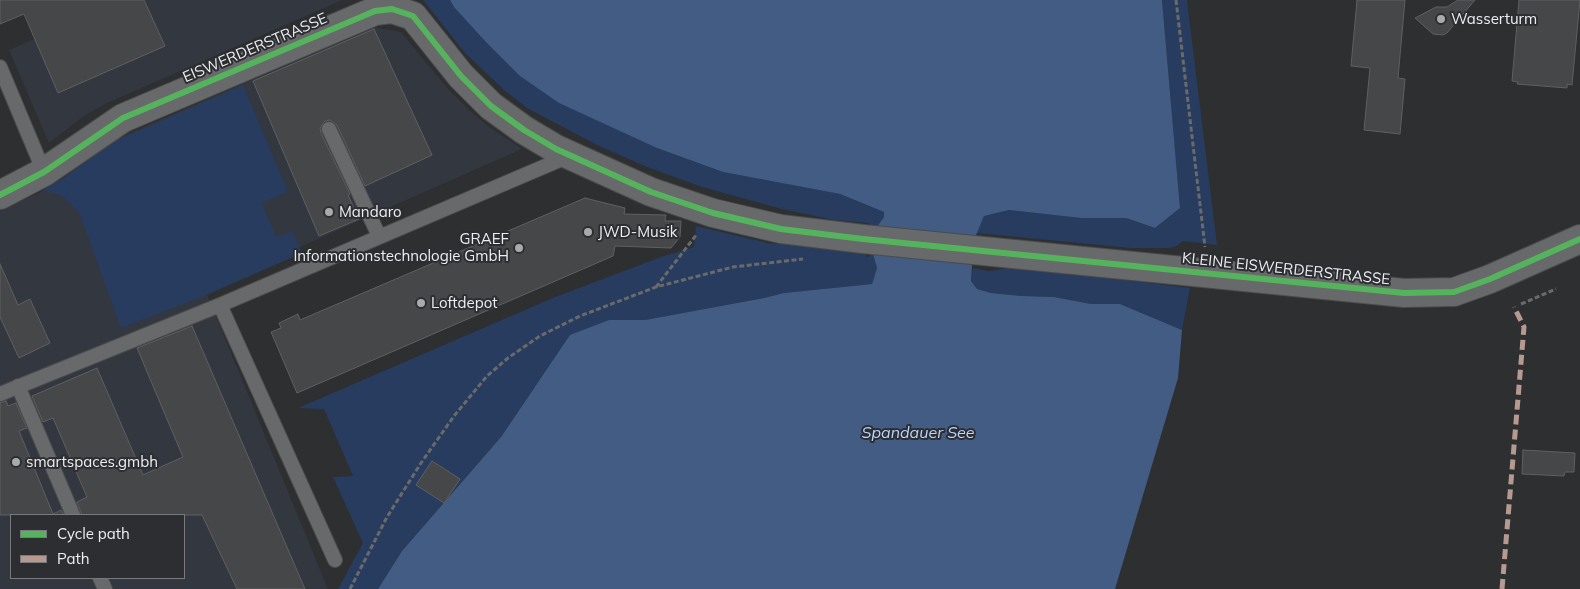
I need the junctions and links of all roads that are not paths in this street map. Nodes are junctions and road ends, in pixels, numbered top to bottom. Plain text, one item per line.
1 (0, 67) edge
2 (329, 129) dead end
3 (570, 155) junction
4 (44, 172) junction
5 (0, 195) edge
6 (379, 236) junction
7 (862, 239) joint
8 (1580, 239) edge
9 (220, 305) junction
10 (18, 386) junction
11 (0, 394) edge
12 (73, 514) edge
13 (335, 560) dead end

1 - 4 lane
2 - 6 lane
3 - 4 street, EISWERDERSTRASSE
3 - 6 lane
3 - 7 street, EISWERDERSTRASSE
4 - 5 street, EISWERDERSTRASSE
6 - 9 lane
7 - 8 street, KLEINE EISWERDERSTRASSE
9 - 10 lane
9 - 13 lane
10 - 11 lane
10 - 12 lane

